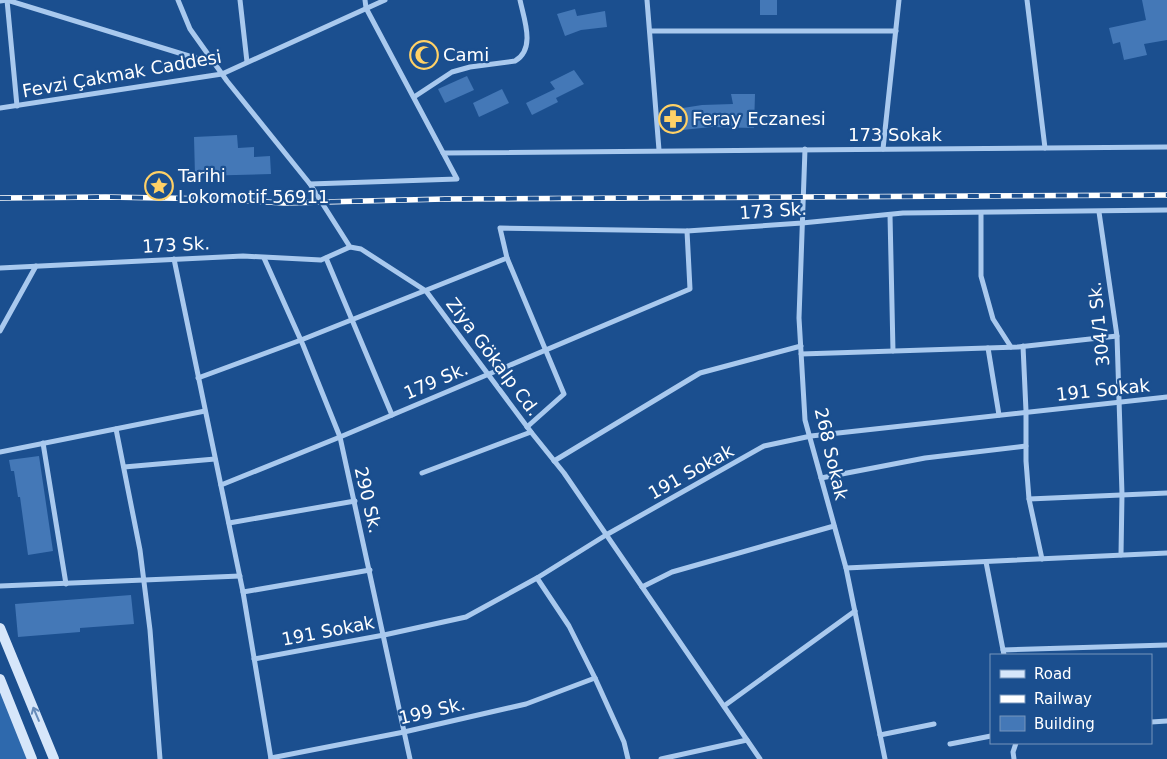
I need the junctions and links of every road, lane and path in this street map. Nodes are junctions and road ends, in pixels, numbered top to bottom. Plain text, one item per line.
1 (7, 0) edge
2 (178, 0) edge
3 (240, 0) edge
4 (366, 0) edge
5 (385, 0) edge
6 (520, 0) edge
7 (647, 0) edge
8 (899, 0) edge
9 (1027, 0) edge
10 (0, 1) edge
11 (366, 8) junction
12 (650, 31) junction
13 (896, 31) junction
14 (247, 62) junction
15 (215, 64) junction
16 (222, 74) junction
17 (414, 97) junction
18 (16, 106) junction
19 (0, 108) edge
20 (1167, 147) edge
21 (1045, 148) junction
22 (883, 149) junction
23 (659, 150) junction
24 (804, 150) junction
25 (444, 153) junction
26 (310, 184) junction
27 (1167, 210) edge
28 (1099, 212) junction
29 (981, 213) junction
30 (890, 215) junction
31 (802, 223) junction
32 (687, 230) junction
33 (350, 247) junction
34 (264, 258) junction
35 (326, 258) junction
36 (507, 258) junction
37 (174, 259) junction
38 (36, 266) junction
39 (0, 268) edge
40 (426, 291) junction
41 (352, 320) junction
42 (0, 331) edge
43 (1117, 336) junction
44 (301, 340) junction
45 (800, 346) junction
46 (1023, 346) junction
47 (1011, 347) junction
48 (988, 348) junction
49 (546, 350) junction
50 (893, 351) junction
51 (801, 354) junction
52 (489, 373) junction
53 (198, 378) junction
54 (1167, 397) edge
55 (1119, 402) junction
56 (205, 411) junction
57 (1026, 411) junction
58 (392, 415) junction
59 (999, 415) junction
60 (527, 427) junction
61 (116, 429) junction
62 (531, 432) junction
63 (811, 436) junction
64 (340, 437) junction
65 (42, 443) junction
66 (1026, 446) junction
67 (0, 452) edge
68 (215, 459) junction
69 (554, 460) junction
70 (124, 467) junction
71 (422, 473) dead end
72 (822, 478) junction
73 (221, 485) junction
74 (1122, 494) junction
75 (1167, 494) edge
76 (1029, 499) junction
77 (354, 501) junction
78 (229, 523) junction
79 (834, 526) junction
80 (606, 535) junction
81 (1167, 553) edge
82 (1121, 555) junction
83 (1042, 559) junction
84 (986, 562) junction
85 (846, 568) junction
86 (370, 570) junction
87 (240, 576) junction
88 (537, 578) junction
89 (144, 580) junction
90 (66, 584) junction
91 (0, 586) edge
92 (642, 588) junction
93 (243, 592) junction
94 (855, 611) junction
95 (0, 628) edge
96 (384, 634) junction
97 (1167, 645) edge
98 (1004, 652) edge
99 (254, 659) junction
100 (595, 678) junction
101 (0, 679) edge
102 (724, 706) junction
103 (1167, 721) edge
104 (1152, 722) edge
105 (934, 724) dead end
106 (404, 732) junction
107 (880, 735) junction
108 (990, 736) edge
109 (747, 740) junction
110 (950, 744) dead end
111 (1016, 744) edge
112 (271, 758) edge
113 (32, 759) edge
114 (54, 759) edge
115 (160, 759) edge
116 (410, 759) edge
117 (628, 759) edge
118 (662, 759) edge
119 (760, 759) edge
120 (885, 759) edge
121 (1014, 759) edge

1 - 10 street
1 - 15 street
1 - 18 street
2 - 15 street
3 - 14 street
4 - 11 street
5 - 11 street, Fevzi Çakmak Caddesi
6 - 17 street
7 - 12 street
8 - 13 street
9 - 21 street
11 - 14 street, Fevzi Çakmak Caddesi
11 - 17 street
12 - 13 street
12 - 23 street
13 - 22 street
14 - 16 street, Fevzi Çakmak Caddesi
15 - 16 street
16 - 18 street, Fevzi Çakmak Caddesi
16 - 26 street
17 - 25 street
18 - 19 street, Fevzi Çakmak Caddesi
20 - 21 street, 173 Sokak
21 - 22 street, 173 Sokak
22 - 24 street, 173 Sokak
23 - 24 street, 173 Sokak
23 - 25 street, 173 Sokak
24 - 31 street, 268 Sokak
25 - 26 street
26 - 33 street
27 - 28 street, 173 Sk.
28 - 29 street, 173 Sk.
28 - 43 street, 304/1 Sk.
29 - 30 street, 173 Sk.
29 - 47 street
30 - 31 street, 173 Sk.
30 - 50 street
31 - 32 street, 173 Sk.
31 - 45 street, 268 Sokak
32 - 36 street, 173 Sk.
32 - 49 street, 179 Sk.
33 - 35 street, 173 Sk.
33 - 40 street, Ziya Gökalp Cd.
34 - 35 street, 173 Sk.
34 - 37 street, 173 Sk.
34 - 44 street, 290 Sk.
35 - 41 street
36 - 40 street
36 - 49 street
37 - 38 street, 173 Sk.
37 - 53 street
38 - 39 street, 173 Sk.
38 - 42 street
40 - 41 street
40 - 52 street, Ziya Gökalp Cd.
41 - 44 street
41 - 58 street
43 - 46 street
43 - 55 street, 304/1 Sk.
44 - 53 street
44 - 64 street, 290 Sk.
45 - 51 street, 268 Sokak
45 - 69 street
46 - 47 street
46 - 57 street
47 - 48 street
48 - 50 street
48 - 59 street
49 - 52 street, 179 Sk.
49 - 60 street
50 - 51 street
51 - 63 street, 268 Sokak
52 - 58 street, 179 Sk.
52 - 60 street, Ziya Gökalp Cd.
53 - 56 street
54 - 55 street, 191 Sokak
55 - 57 street, 191 Sokak
55 - 74 street, 304/1 Sk.
56 - 61 street
56 - 68 street
57 - 59 street, 191 Sokak
57 - 66 street
58 - 64 street, 179 Sk.
59 - 63 street, 191 Sokak
60 - 62 street, Ziya Gökalp Cd.
61 - 65 street
61 - 70 street
62 - 69 street, Ziya Gökalp Cd.
62 - 71 street
63 - 72 street, 268 Sokak
63 - 80 street, 191 Sokak
64 - 73 street, 179 Sk.
64 - 77 street, 290 Sk.
65 - 67 street
65 - 90 street
66 - 72 street
66 - 76 street
68 - 70 street
68 - 73 street
69 - 80 street, Ziya Gökalp Cd.
70 - 89 street
72 - 79 street, 268 Sokak
73 - 78 street
74 - 75 street
74 - 76 street
74 - 82 street, 304/1 Sk.
76 - 83 street
77 - 78 street
77 - 86 street, 290 Sk.
78 - 87 street
79 - 85 street, 268 Sokak
79 - 92 street
80 - 88 street, 191 Sokak
80 - 92 street, Ziya Gökalp Cd.
81 - 82 street
82 - 83 street
83 - 84 street
84 - 85 street
84 - 98 street
85 - 94 street, 268 Sokak
86 - 93 street
86 - 96 street, 290 Sk.
87 - 89 street
87 - 93 street
88 - 96 street, 191 Sokak
88 - 100 street
89 - 90 street
89 - 115 street
90 - 91 street
92 - 102 street, Ziya Gökalp Cd.
93 - 99 street
94 - 102 street
94 - 107 street, 268 Sokak
114 -> 95 main road
96 - 99 street, 191 Sokak
96 - 106 street, 290 Sk.
97 - 98 street
99 - 112 street
100 - 106 street, 199 Sk.
100 - 117 street
101 - 113 main road
102 - 109 street, Ziya Gökalp Cd.
103 - 104 street
105 - 107 street
106 - 112 street, 199 Sk.
106 - 116 street, 290 Sk.
107 - 120 street, 268 Sokak
108 - 110 street
109 - 118 street
109 - 119 street, Ziya Gökalp Cd.
111 - 121 street

